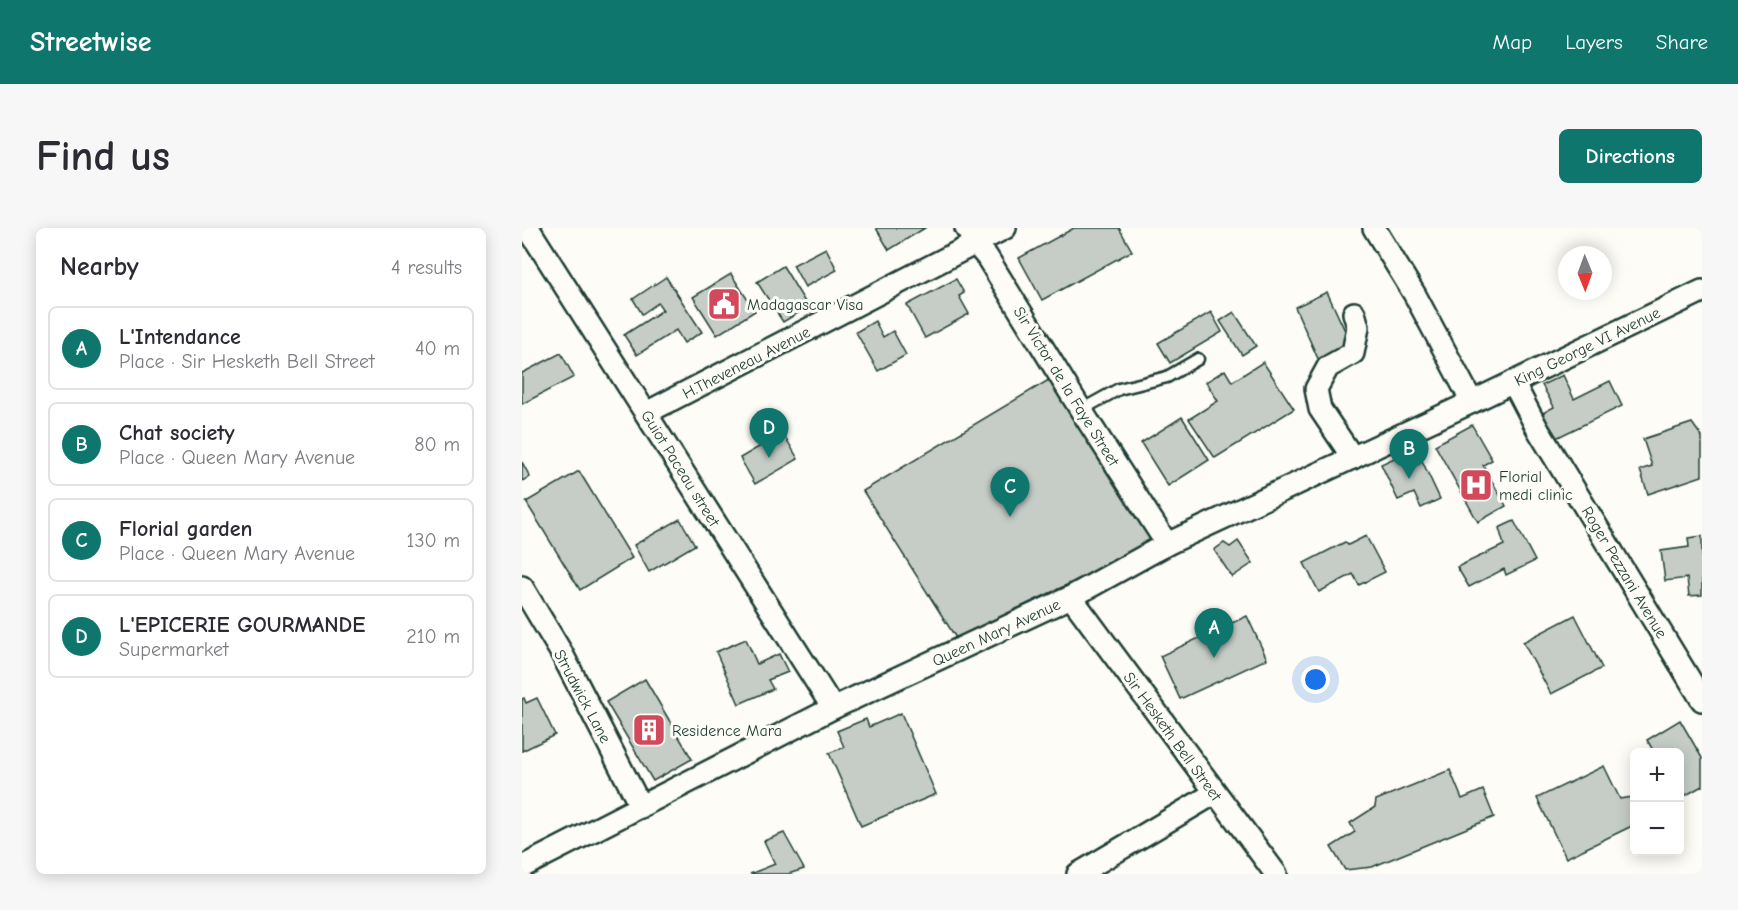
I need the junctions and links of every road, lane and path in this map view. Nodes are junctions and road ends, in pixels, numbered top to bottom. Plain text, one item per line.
1 (528, 228) edge
2 (1005, 228) edge
3 (1374, 228) edge
4 (971, 236) edge
5 (1702, 291) edge
6 (1354, 313) dead end
7 (1198, 359) dead end
8 (1513, 382) junction
9 (1472, 402) junction
10 (1081, 410) junction
11 (646, 413) junction
12 (1353, 458) junction
13 (1167, 544) junction
14 (522, 587) edge
15 (1071, 597) junction
16 (1702, 700) edge
17 (833, 708) junction
18 (1215, 793) junction
19 (640, 807) junction
20 (522, 867) edge
21 (1077, 874) edge
22 (1276, 874) edge

1 - 11 street, Guiot Paceau street
2 - 4 street, H.Theveneau Avenue
3 - 9 street
4 - 10 street, Sir Victor de la Faye Street
4 - 11 street, H.Theveneau Avenue
5 - 8 street, King George VI Avenue
6 - 12 street
7 - 10 lane
8 - 9 street, King George VI Avenue
8 - 16 street, Roger Pezzani Avenue
9 - 12 street, Queen Mary Avenue
10 - 13 street, Sir Victor de la Faye Street
11 - 17 street, Guiot Paceau street
12 - 13 street, Queen Mary Avenue
13 - 15 street, Queen Mary Avenue
14 - 19 street, Strudwick Lane
15 - 17 street, Queen Mary Avenue
15 - 18 street, Sir Hesketh Bell Street
17 - 19 street, Queen Mary Avenue
18 - 21 street
18 - 22 street, Sir Hesketh Bell Street
19 - 20 street, Queen Mary Avenue

